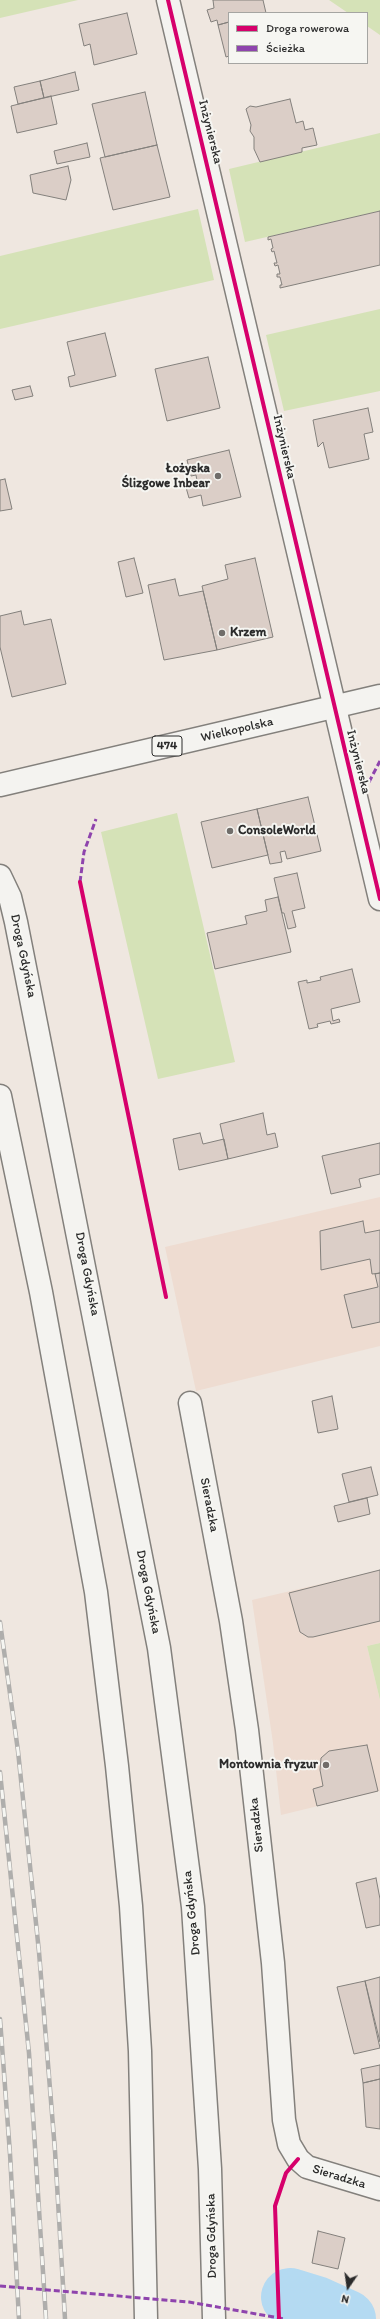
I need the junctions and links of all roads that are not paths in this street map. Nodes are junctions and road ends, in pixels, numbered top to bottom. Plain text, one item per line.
1 (168, 0) edge
2 (380, 696) edge
3 (334, 707) junction
4 (0, 785) edge
5 (0, 876) edge
6 (380, 899) edge
7 (0, 1096) edge
8 (190, 1403) dead end
9 (380, 2189) edge
10 (146, 2319) edge
11 (214, 2319) edge

1 - 3 main road, Inżynierska
2 - 3 main road, Wielkopolska / 474
3 - 4 main road, Wielkopolska / 474
3 - 6 main road, Inżynierska
5 - 11 main road, Droga Gdyńska
7 - 10 main road
8 - 9 main road, Sieradzka

